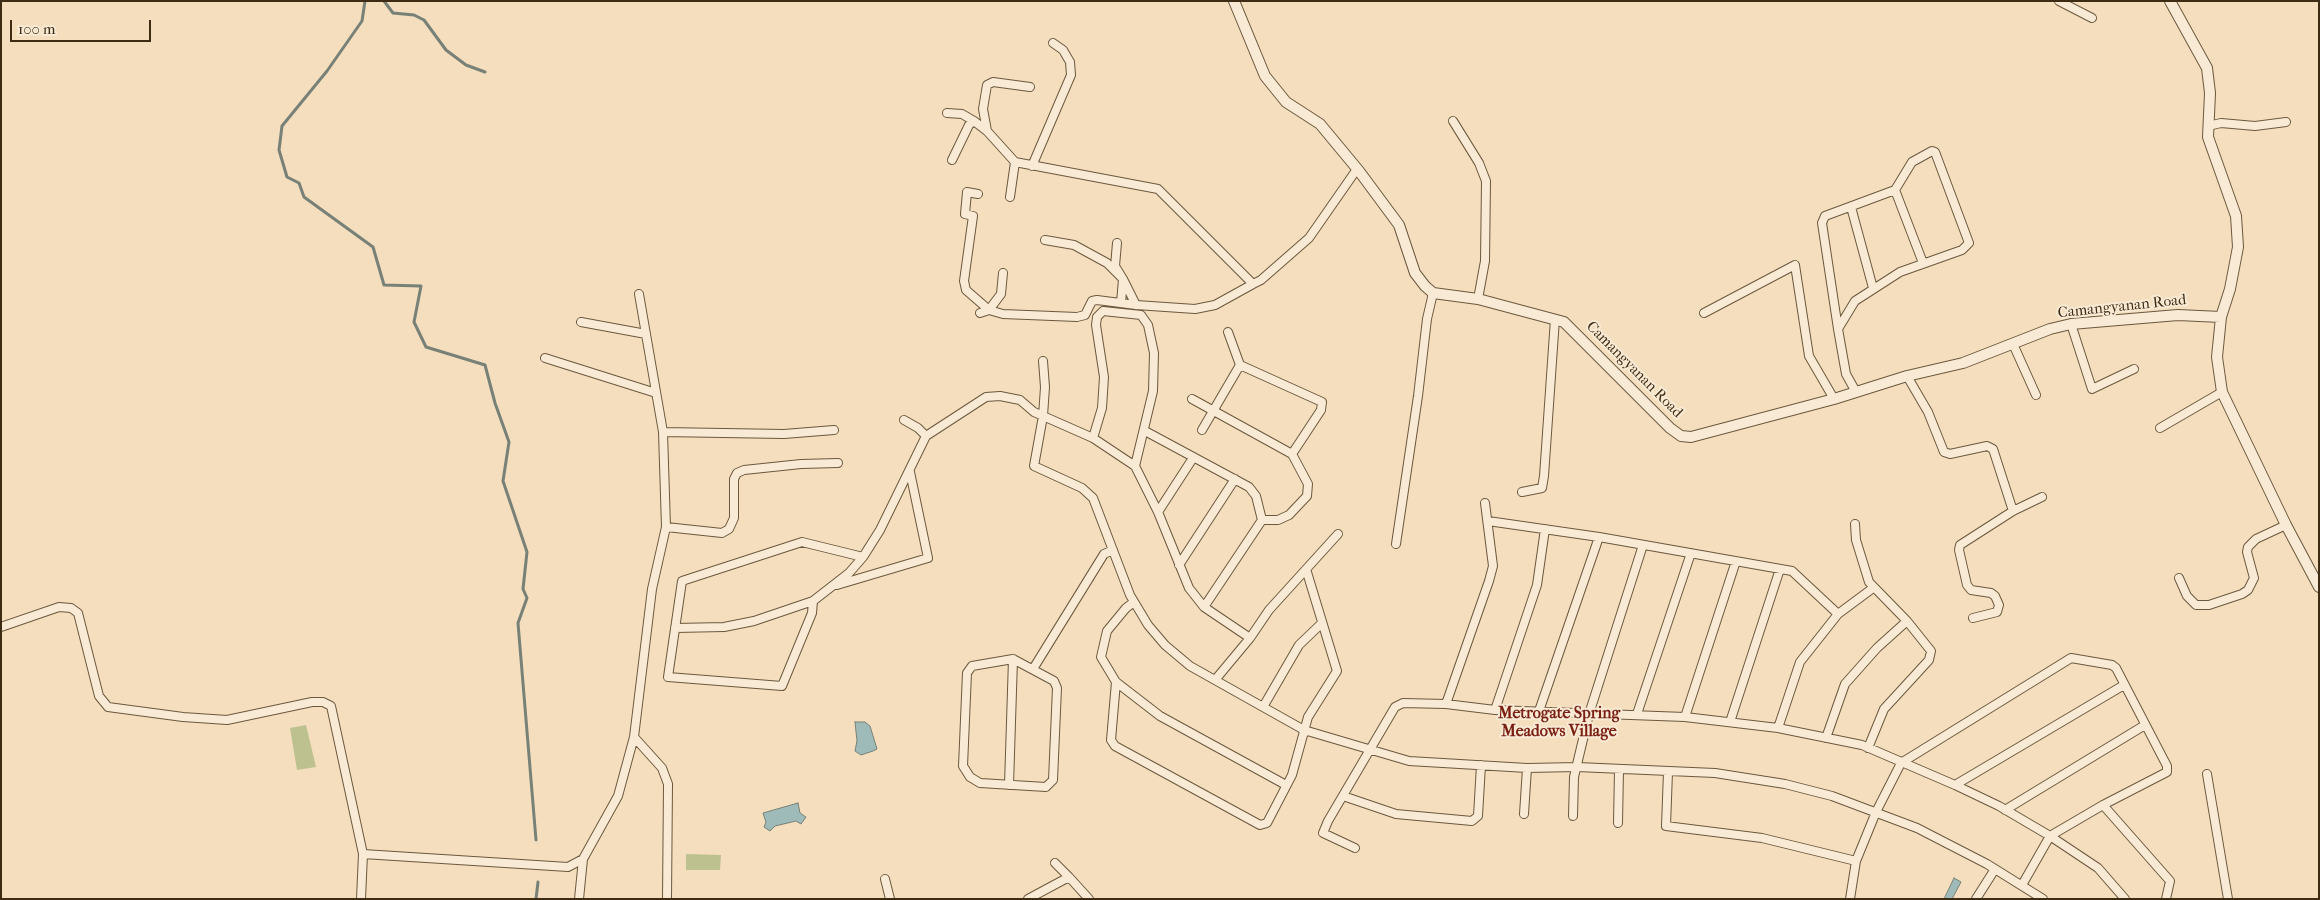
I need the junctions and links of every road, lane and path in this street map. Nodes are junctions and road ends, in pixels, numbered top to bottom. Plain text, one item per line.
1 (1234, 1) edge
2 (2058, 1) edge
3 (2170, 1) edge
4 (2092, 18) dead end
5 (1053, 43) dead end
6 (1030, 87) dead end
7 (947, 113) dead end
8 (974, 121) junction
9 (1453, 121) dead end
10 (2286, 122) dead end
11 (2208, 126) junction
12 (987, 131) junction
13 (952, 160) dead end
14 (1015, 162) junction
15 (1032, 166) junction
16 (1357, 169) junction
17 (1896, 190) junction
18 (978, 194) dead end
19 (1010, 197) dead end
20 (1851, 207) junction
21 (1045, 240) dead end
22 (1117, 244) dead end
23 (1923, 263) junction
24 (1003, 273) dead end
25 (1123, 280) junction
26 (1253, 284) junction
27 (1873, 288) junction
28 (1433, 292) junction
29 (639, 294) dead end
30 (1478, 299) junction
31 (1121, 303) junction
32 (1136, 305) junction
33 (989, 310) junction
34 (1704, 313) dead end
35 (980, 314) dead end
36 (2221, 317) junction
37 (1555, 319) junction
38 (581, 322) dead end
39 (2071, 324) junction
40 (1838, 329) junction
41 (1228, 332) dead end
42 (646, 334) junction
43 (2013, 344) junction
44 (545, 358) dead end
45 (1043, 361) dead end
46 (1240, 365) junction
47 (2134, 370) dead end
48 (1907, 376) junction
49 (1856, 392) junction
50 (2222, 392) junction
51 (656, 393) junction
52 (2036, 395) dead end
53 (1834, 398) junction
54 (1192, 399) dead end
55 (1214, 411) junction
56 (1043, 416) junction
57 (904, 420) dead end
58 (2160, 428) dead end
59 (834, 430) dead end
60 (1202, 430) dead end
61 (1145, 431) junction
62 (663, 432) junction
63 (926, 436) junction
64 (1093, 438) junction
65 (1292, 454) junction
66 (1194, 458) junction
67 (838, 463) dead end
68 (1135, 466) junction
69 (910, 472) junction
70 (1234, 479) junction
71 (1522, 492) dead end
72 (2042, 497) dead end
73 (1486, 503) dead end
74 (2013, 511) junction
75 (1158, 512) junction
76 (1262, 520) junction
77 (1488, 521) junction
78 (1855, 524) dead end
79 (2286, 525) junction
80 (666, 527) junction
81 (1545, 529) junction
82 (1338, 534) dead end
83 (1600, 537) junction
84 (1396, 544) dead end
85 (1643, 545) junction
86 (1112, 550) junction
87 (1691, 553) junction
88 (863, 557) junction
89 (1736, 561) junction
90 (1179, 566) junction
91 (1306, 569) junction
92 (1780, 569) junction
93 (2179, 578) dead end
94 (832, 586) junction
95 (2319, 587) edge
96 (1873, 588) junction
97 (813, 601) junction
98 (1134, 602) junction
99 (1204, 608) junction
100 (1838, 614) junction
101 (1973, 618) dead end
102 (1907, 621) junction
103 (1322, 623) junction
104 (1, 627) edge
105 (675, 628) junction
106 (1250, 638) junction
107 (1013, 659) junction
108 (1033, 669) junction
109 (1215, 680) junction
110 (1116, 682) junction
111 (2124, 685) junction
112 (1446, 704) junction
113 (1263, 707) junction
114 (1496, 710) junction
115 (1540, 711) junction
116 (1589, 714) junction
117 (1637, 714) junction
118 (1685, 717) junction
119 (1730, 722) junction
120 (2145, 726) junction
121 (1778, 728) junction
122 (1304, 730) junction
123 (634, 737) junction
124 (1826, 738) junction
125 (1868, 748) junction
126 (1371, 750) junction
127 (1901, 763) junction
128 (1481, 765) junction
129 (1577, 767) junction
130 (1527, 768) junction
131 (1619, 770) junction
132 (1668, 772) junction
133 (2207, 774) dead end
134 (1009, 785) junction
135 (1286, 785) junction
136 (1955, 785) junction
137 (1343, 796) junction
138 (2103, 804) junction
139 (2005, 810) junction
140 (1876, 812) junction
141 (1524, 814) dead end
142 (1573, 816) dead end
143 (1618, 823) dead end
144 (2050, 836) junction
145 (1355, 848) dead end
146 (363, 854) junction
147 (583, 859) junction
148 (1856, 861) junction
149 (1055, 863) dead end
150 (1995, 869) junction
151 (1069, 878) junction
152 (885, 879) dead end
153 (2022, 885) junction
154 (361, 899) edge
155 (580, 899) edge
156 (667, 899) edge
157 (890, 899) edge
158 (1028, 899) edge
159 (1089, 899) edge
160 (1850, 899) edge
161 (1976, 899) edge
162 (2042, 899) edge
163 (2125, 899) edge
164 (2166, 899) edge
165 (2228, 899) edge

1 - 16 street
2 - 4 street
3 - 11 street
5 - 15 street
6 - 12 street
7 - 8 street
8 - 12 street
8 - 13 street
9 - 30 street
10 - 11 street
11 - 36 street
12 - 14 street
14 - 15 street
14 - 19 street
15 - 26 street
16 - 26 street
16 - 28 street
17 - 20 street
17 - 23 street
17 - 23 street
18 - 33 street
20 - 27 street
20 - 40 street
21 - 25 street
22 - 25 street
23 - 27 street
24 - 33 street
25 - 31 street
25 - 32 street
26 - 32 street
27 - 40 street
28 - 30 street, Camangyanan Road
28 - 84 street
29 - 42 street
30 - 37 street, Camangyanan Road
31 - 32 street
31 - 33 street
33 - 35 street
34 - 53 street
36 - 39 street, Camangyanan Road
36 - 50 street
37 - 53 street, Camangyanan Road
37 - 71 street
38 - 42 street
39 - 43 street, Camangyanan Road
39 - 47 street
40 - 49 street
41 - 46 street
42 - 51 street
43 - 48 street, Camangyanan Road
43 - 52 street
44 - 51 street
45 - 56 street
46 - 55 street
46 - 65 street
48 - 49 street, Camangyanan Road
48 - 74 street
49 - 53 street, Camangyanan Road
50 - 58 street
50 - 79 street
51 - 62 street
54 - 55 street
55 - 60 street
55 - 65 street
56 - 63 street
56 - 64 street
56 - 86 street
57 - 63 street
59 - 62 street
61 - 64 street
61 - 66 street
61 - 68 street
62 - 80 street
63 - 69 street
64 - 68 street
65 - 76 street
66 - 70 street
66 - 75 street
67 - 80 street
68 - 75 street
69 - 88 street
69 - 94 street
70 - 76 street
70 - 90 street
72 - 74 street
73 - 77 street
74 - 101 street
75 - 90 street
76 - 99 street
77 - 81 street
77 - 112 street
78 - 96 street
79 - 93 street
79 - 95 street
80 - 123 street
81 - 83 street
81 - 114 street
82 - 91 street
83 - 85 street
83 - 115 street
85 - 87 street
85 - 116 street
86 - 98 street
86 - 108 street
87 - 89 street
87 - 117 street
88 - 94 street
88 - 105 street
89 - 92 street
89 - 118 street
90 - 99 street
91 - 103 street
91 - 106 street
92 - 100 street
92 - 119 street
94 - 97 street
96 - 100 street
96 - 102 street
97 - 105 street
97 - 105 street
98 - 109 street
98 - 110 street
99 - 106 street
100 - 121 street
102 - 124 street
102 - 125 street
103 - 113 street
103 - 122 street
104 - 146 street
106 - 109 street
107 - 108 street
107 - 134 street
107 - 134 street
108 - 134 street
109 - 113 street
110 - 135 street
110 - 135 street
111 - 120 street
111 - 127 street
111 - 136 street
112 - 114 street
112 - 126 street
113 - 122 street
114 - 115 street
115 - 116 street
116 - 117 street
116 - 129 street
117 - 118 street
118 - 119 street
119 - 121 street
120 - 138 street
120 - 139 street
121 - 124 street
122 - 126 street
122 - 135 street
123 - 147 street
123 - 156 street
124 - 125 street
125 - 127 street
126 - 128 street
126 - 137 street
127 - 136 street
127 - 140 street
128 - 130 street
128 - 137 street
129 - 130 street
129 - 131 street
129 - 142 street
130 - 141 street
131 - 132 street
131 - 143 street
132 - 140 street
132 - 148 street
133 - 165 street
136 - 139 street
137 - 145 street
138 - 144 street
138 - 164 street
139 - 144 street
140 - 148 street
140 - 150 street
144 - 153 street
144 - 163 street
146 - 147 street
146 - 154 street
147 - 155 street
148 - 160 street
149 - 151 street
150 - 153 street
150 - 161 street
151 - 158 street
151 - 159 street
152 - 157 street
153 - 162 street

